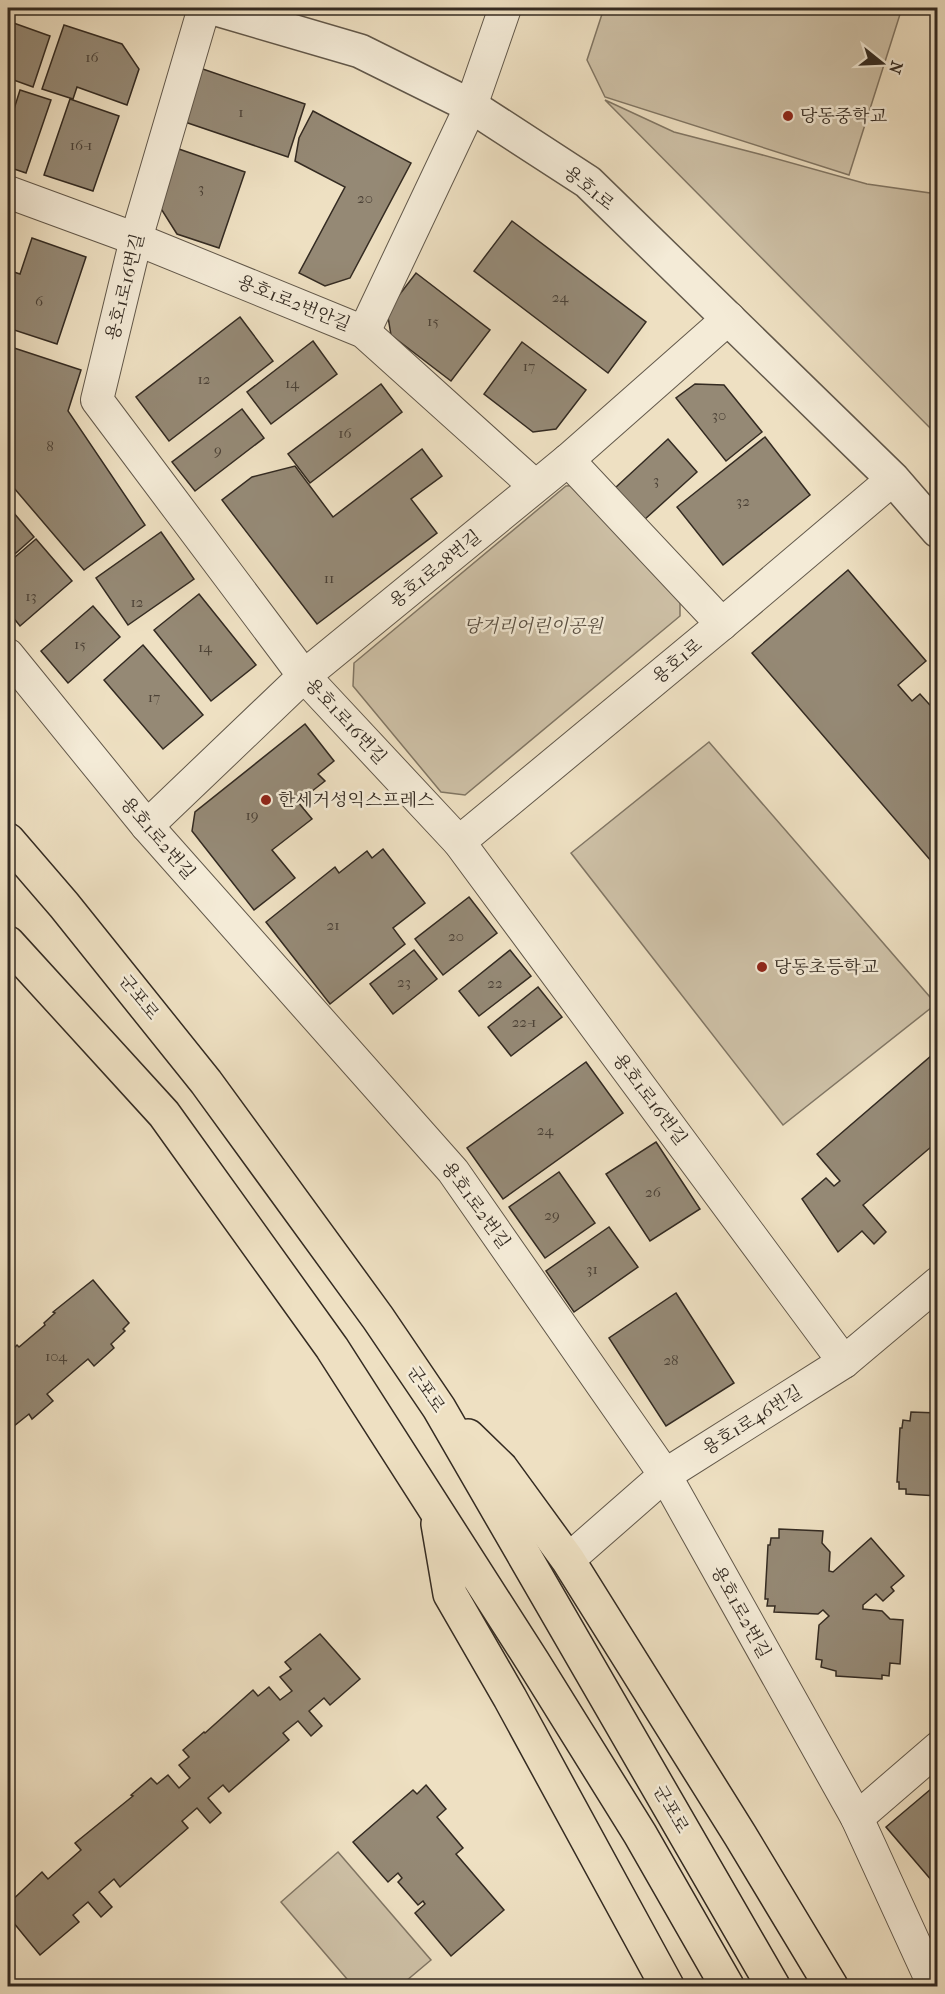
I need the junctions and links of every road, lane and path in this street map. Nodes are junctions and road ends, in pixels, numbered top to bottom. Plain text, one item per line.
1 (204, 8) edge
2 (213, 8) edge
3 (505, 8) edge
4 (471, 106) junction
5 (8, 192) edge
6 (136, 239) junction
7 (729, 318) junction
8 (364, 332) junction
9 (568, 460) junction
10 (893, 479) junction
11 (536, 486) junction
12 (938, 531) edge
13 (722, 624) junction
14 (8, 655) edge
15 (304, 676) junction
16 (147, 826) junction
17 (8, 840) edge
18 (459, 842) junction
19 (8, 943) edge
20 (938, 1283) edge
21 (844, 1362) junction
22 (439, 1408) junction
23 (665, 1475) junction
24 (435, 1507) junction
25 (568, 1560) junction
26 (938, 1748) edge
27 (857, 1818) junction
28 (668, 1986) edge
29 (727, 1986) edge
30 (773, 1986) edge
31 (831, 1986) edge
32 (934, 1986) edge

1 - 6 street, 용호1로16번길
2 - 4 street, 용호1로
3 - 4 street
4 - 7 street, 용호1로
4 - 8 street
5 - 6 street, 용호1로2번안길
6 - 8 street, 용호1로2번안길
6 - 15 street, 용호1로16번길
7 - 9 street, 용호1로28번길
7 - 10 street, 용호1로
8 - 11 street, 용호1로2번안길
9 - 11 street, 용호1로28번길
9 - 13 street
10 - 12 street, 용호1로
10 - 13 street, 용호1로
11 - 15 street, 용호1로28번길
13 - 18 street, 용호1로
14 - 16 street, 용호1로2번길
15 - 16 street, 용호1로28번길
15 - 18 street, 용호1로16번길
16 - 23 street, 용호1로2번길
17 - 22 main road, 군포로
18 - 21 street, 용호1로16번길
19 - 24 main road
20 - 21 street, 용호1로46번길
21 - 23 street, 용호1로46번길
22 - 25 main road
22 - 30 main road, 군포로
23 - 25 street, 용호1로46번길
23 - 27 street, 용호1로2번길
24 - 28 main road
24 - 29 main road
25 - 31 main road
26 - 27 street
27 - 32 street, 용호1로2번길

